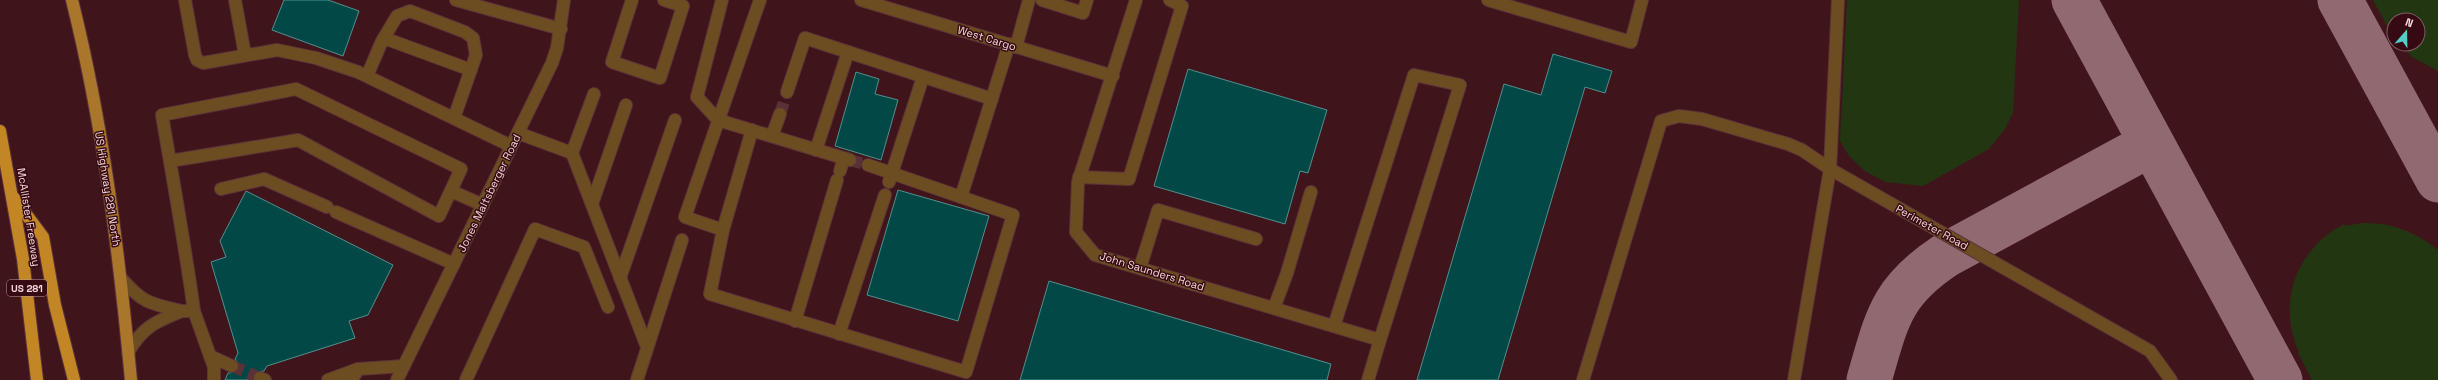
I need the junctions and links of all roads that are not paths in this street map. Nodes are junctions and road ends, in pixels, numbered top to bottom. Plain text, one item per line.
1 (72, 0) edge
2 (185, 0) edge
3 (235, 0) edge
4 (456, 0) edge
5 (564, 0) edge
6 (632, 0) edge
7 (664, 0) edge
8 (722, 0) edge
9 (760, 0) edge
10 (861, 0) edge
11 (1029, 0) edge
12 (1042, 0) edge
13 (1087, 0) edge
14 (1136, 0) edge
15 (1170, 0) edge
16 (1488, 0) edge
17 (1642, 0) edge
18 (1838, 0) edge
19 (687, 3) edge
20 (879, 3) edge
21 (561, 29) junction
22 (384, 38) junction
23 (1012, 46) junction
24 (848, 52) junction
25 (245, 55) junction
26 (471, 70) junction
27 (367, 76) junction
28 (1113, 76) junction
29 (923, 77) junction
30 (787, 92) tunnel mouth
31 (594, 94) dead end
32 (992, 99) junction
33 (626, 105) dead end
34 (780, 114) tunnel mouth
35 (454, 118) junction
36 (675, 120) dead end
37 (718, 120) junction
38 (0, 130) edge
39 (752, 130) junction
40 (518, 133) junction
41 (772, 136) junction
42 (511, 146) junction
43 (816, 150) junction
44 (572, 153) junction
45 (170, 161) junction
46 (868, 165) tunnel mouth
47 (1830, 169) junction
48 (1079, 176) junction
49 (890, 177) junction
50 (221, 189) dead end
51 (451, 191) junction
52 (1311, 192) dead end
53 (885, 195) dead end
54 (13, 196) junction
55 (961, 197) junction
56 (592, 204) junction
57 (482, 205) junction
58 (723, 230) junction
59 (1256, 239) dead end
60 (682, 240) dead end
61 (454, 264) junction
62 (1140, 268) junction
63 (121, 278) junction
64 (620, 278) junction
65 (608, 307) dead end
66 (1274, 308) junction
67 (188, 311) junction
68 (795, 320) junction
69 (1334, 326) junction
70 (839, 334) junction
71 (1380, 340) junction
72 (647, 347) junction
73 (128, 352) junction
74 (210, 356) junction
75 (232, 366) tunnel mouth
76 (404, 366) junction
77 (358, 369) junction
78 (965, 376) edge
79 (37, 380) edge
80 (74, 380) edge
81 (131, 380) edge
82 (214, 380) edge
83 (328, 380) edge
84 (352, 380) edge
85 (397, 380) edge
86 (466, 380) edge
87 (637, 380) edge
88 (1368, 380) edge
89 (1583, 380) edge
90 (1794, 380) edge
91 (2171, 380) edge

1 - 63 main road, US Highway 281 North
2 - 25 street
3 - 25 street
4 - 21 street
5 - 21 street, Jones Maltsberger Road
6 - 19 street
7 - 19 street
8 - 37 street
9 - 37 street
10 - 20 street, West Cargo
11 - 23 street
12 - 13 street
14 - 28 street, John Saunders Road
15 - 48 street
16 - 17 street
18 - 47 street
20 - 23 street, West Cargo
21 - 40 street, Jones Maltsberger Road
22 - 26 street
22 - 26 street
22 - 27 street
23 - 28 street, West Cargo
23 - 32 street
24 - 29 street
24 - 30 street
24 - 43 street
25 - 27 street
26 - 35 street
27 - 35 street
28 - 48 street, John Saunders Road
29 - 32 street
29 - 49 street
31 - 44 street
32 - 55 street
33 - 56 street
34 - 41 street
35 - 42 street
36 - 64 street
37 - 39 street
37 - 58 street
38 - 54 highway, McAllister Freeway / US 281
39 - 41 street
39 - 58 street
40 - 42 street, Jones Maltsberger Road
40 - 44 street
41 - 43 street
42 - 57 street, Jones Maltsberger Road
43 - 68 street
44 - 56 street
45 - 51 street
45 - 51 street
45 - 67 street
46 - 49 street
47 - 89 street, Perimeter Road
47 - 90 street
47 - 91 street, Perimeter Road
48 - 62 street, John Saunders Road
49 - 55 street
50 - 61 street
51 - 57 street
52 - 66 street
53 - 70 street
54 - 79 highway, McAllister Freeway / US 281
54 - 80 highway
55 - 78 street
56 - 64 street
57 - 61 street, Jones Maltsberger Road
58 - 68 street
59 - 62 street
60 - 72 street
61 - 76 street, Jones Maltsberger Road
62 - 66 street, John Saunders Road
63 - 67 street
63 - 73 main road, US Highway 281 North
64 - 72 street
65 - 86 street
66 - 69 street, John Saunders Road
67 - 73 street
67 - 74 street
68 - 70 street
69 - 71 street, John Saunders Road
69 - 71 street
70 - 78 street
71 - 88 street
72 - 87 street
73 - 81 main road, US Highway 281 North
74 - 75 street
74 - 82 street
76 - 77 street
76 - 85 street, Jones Maltsberger Road
77 - 83 street
77 - 84 street

